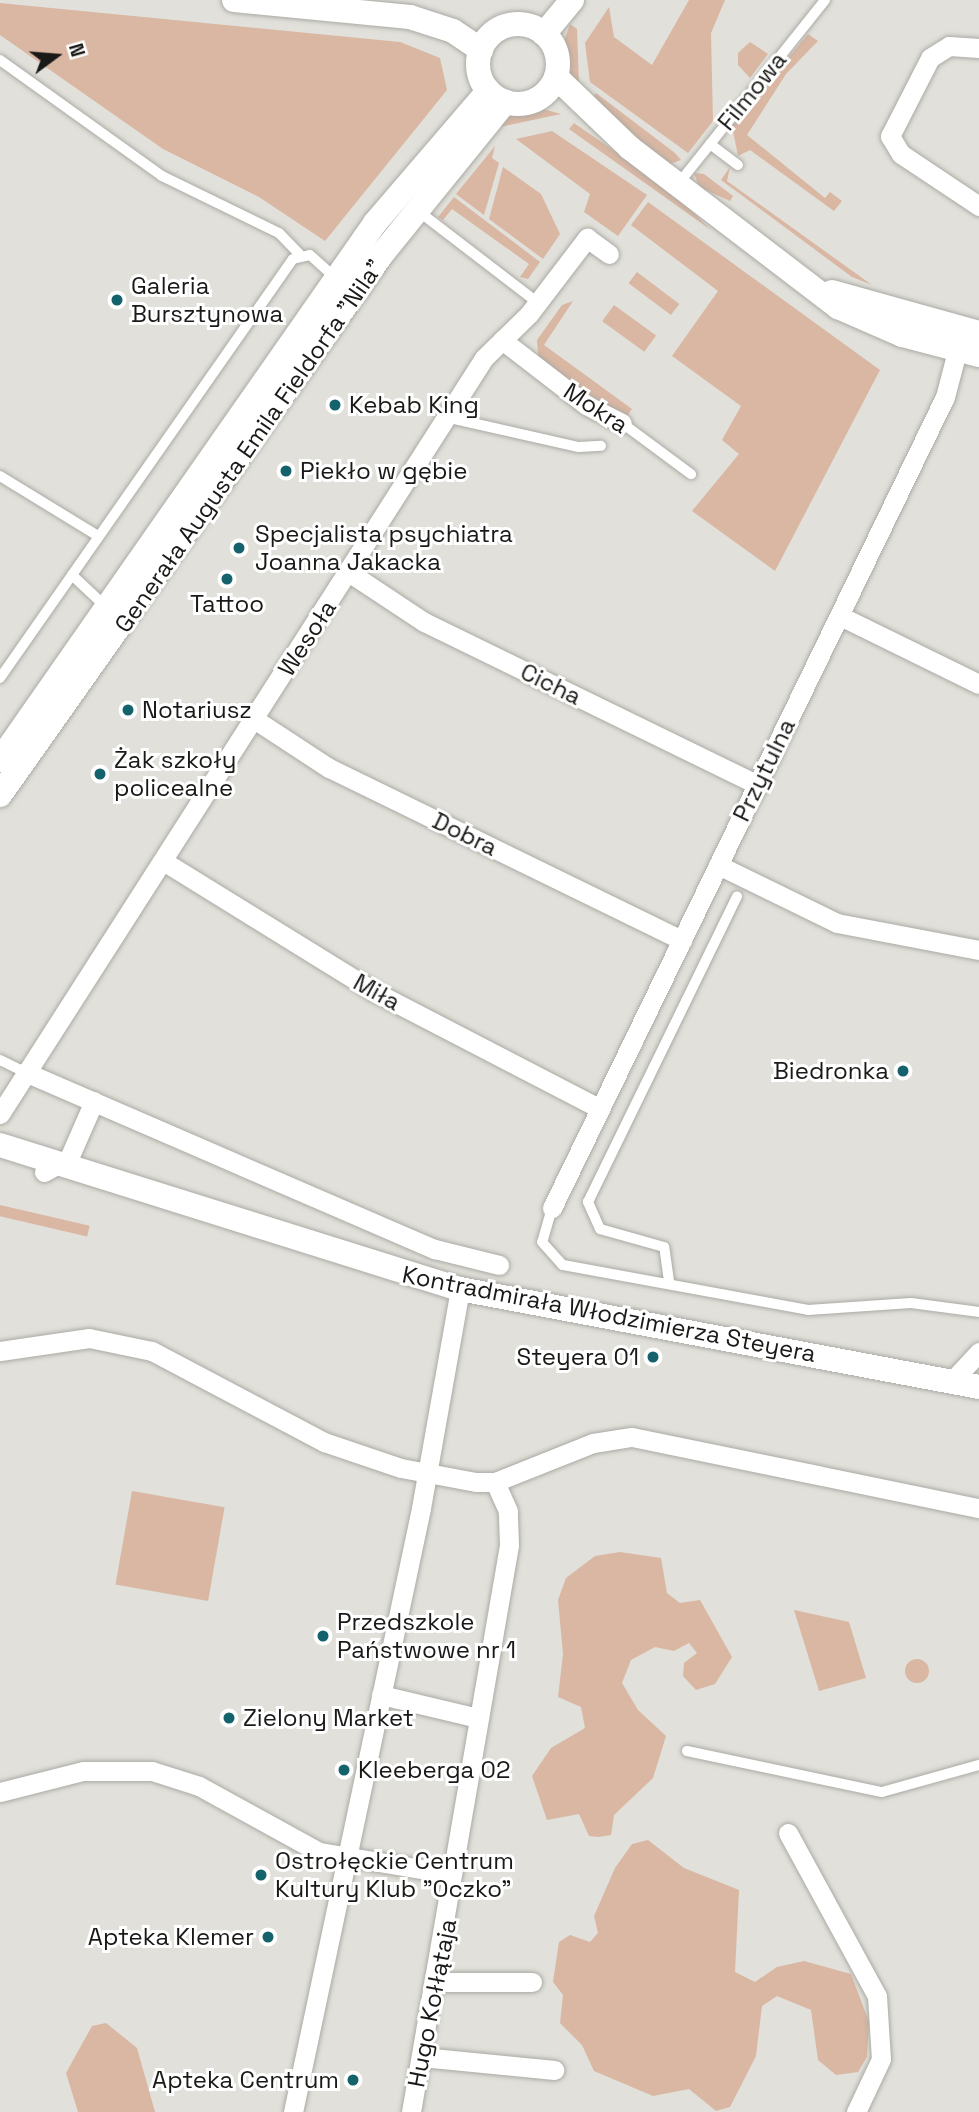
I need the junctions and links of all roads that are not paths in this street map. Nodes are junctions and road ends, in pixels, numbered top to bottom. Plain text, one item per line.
1 (234, 0) edge
2 (390, 0) edge
3 (572, 0) edge
4 (825, 0) edge
5 (544, 34) junction
6 (486, 42) junction
7 (979, 48) edge
8 (0, 60) edge
9 (556, 77) junction
10 (496, 96) junction
11 (535, 101) junction
12 (710, 144) junction
13 (630, 148) junction
14 (738, 165) dead end
15 (679, 183) junction
16 (411, 199) junction
17 (979, 206) edge
18 (609, 254) dead end
19 (300, 255) junction
20 (337, 279) junction
21 (352, 298) junction
22 (539, 303) junction
23 (502, 340) junction
24 (969, 341) edge
25 (450, 418) junction
26 (622, 423) joint
27 (601, 446) dead end
28 (691, 474) dead end
29 (0, 476) edge
30 (98, 536) junction
31 (350, 573) junction
32 (72, 575) junction
33 (107, 607) junction
34 (840, 616) junction
35 (123, 626) junction
36 (0, 678) edge
37 (979, 684) edge
38 (254, 719) junction
39 (0, 760) edge
40 (758, 785) junction
41 (0, 796) edge
42 (163, 861) junction
43 (718, 865) junction
44 (737, 896) dead end
45 (682, 940) junction
46 (979, 950) edge
47 (0, 1060) edge
48 (25, 1072) junction
49 (94, 1101) junction
50 (599, 1108) junction
51 (0, 1114) edge
52 (0, 1145) edge
53 (0, 1163) edge
54 (53, 1168) junction
55 (552, 1208) joint
56 (499, 1265) dead end
57 (668, 1281) junction
58 (460, 1289) junction
59 (979, 1312) edge
60 (0, 1351) edge
61 (979, 1352) edge
62 (952, 1381) junction
63 (979, 1387) edge
64 (427, 1473) junction
65 (495, 1482) junction
66 (979, 1508) edge
67 (381, 1695) junction
68 (478, 1718) junction
69 (687, 1751) dead end
70 (979, 1765) edge
71 (0, 1792) edge
72 (788, 1833) dead end
73 (347, 1857) junction
74 (451, 1874) junction
75 (437, 1982) junction
76 (532, 1982) dead end
77 (422, 2057) junction
78 (554, 2070) dead end
79 (293, 2112) edge
80 (411, 2112) edge
81 (856, 2112) edge

1 - 6 street
2 - 6 street
3 - 5 street
4 - 12 lane, Filmowa
5 - 6 street
5 - 9 street
6 - 10 street
7 - 17 street
8 - 19 lane
9 - 11 street
9 - 13 street
10 - 11 street
10 - 16 street, Generała Augusta Emila Fieldorfa "Nila"
11 - 13 street
12 - 14 lane
12 - 15 lane, Filmowa
13 - 15 street
15 - 24 street
16 - 20 street, Generała Augusta Emila Fieldorfa "Nila"
16 - 21 street, Generała Augusta Emila Fieldorfa "Nila"
16 - 22 lane
18 - 22 street, Wesoła
19 - 20 lane
19 - 30 lane
20 - 21 lane
20 - 33 street, Generała Augusta Emila Fieldorfa "Nila"
21 - 35 street, Generała Augusta Emila Fieldorfa "Nila"
22 - 23 street, Wesoła
23 - 25 street, Wesoła
23 - 26 street, Mokra
24 - 34 street, Przytulna
25 - 27 lane
25 - 31 street, Wesoła
26 - 28 lane, Mokra
29 - 30 lane
30 - 32 lane
31 - 38 street, Wesoła
31 - 40 street, Cicha
32 - 33 lane
32 - 36 lane
33 - 35 lane
33 - 39 street, Generała Augusta Emila Fieldorfa "Nila"
34 - 37 street
34 - 40 street, Przytulna
35 - 41 street, Generała Augusta Emila Fieldorfa "Nila"
38 - 42 street, Wesoła
38 - 45 street, Dobra
40 - 43 street, Przytulna
42 - 48 street, Wesoła
42 - 50 street, Miła
43 - 45 street, Przytulna
43 - 46 street
44 - 57 lane
45 - 50 street, Przytulna
47 - 48 lane
48 - 49 street, Kontradmirała Włodzimierza Steyera
48 - 51 street, Wesoła
49 - 54 street
49 - 56 street, Kontradmirała Włodzimierza Steyera
50 - 55 street, Przytulna
52 - 54 street, Kontradmirała Włodzimierza Steyera
53 - 54 street, Kontradmirała Włodzimierza Steyera
54 - 58 street, Kontradmirała Włodzimierza Steyera
55 - 57 lane
57 - 59 lane
58 - 62 street, Kontradmirała Włodzimierza Steyera
58 - 64 street
60 - 64 street
61 - 62 street
62 - 63 street, Kontradmirała Włodzimierza Steyera
64 - 65 street
64 - 67 street
65 - 66 street
65 - 68 street, Hugo Kołłątaja
67 - 68 street
67 - 73 street
68 - 74 street, Hugo Kołłątaja
69 - 70 lane
71 - 73 street
72 - 81 street
73 - 74 street
73 - 79 street
74 - 75 street, Hugo Kołłątaja
75 - 76 street
75 - 77 street, Hugo Kołłątaja
77 - 78 street
77 - 80 street, Hugo Kołłątaja

